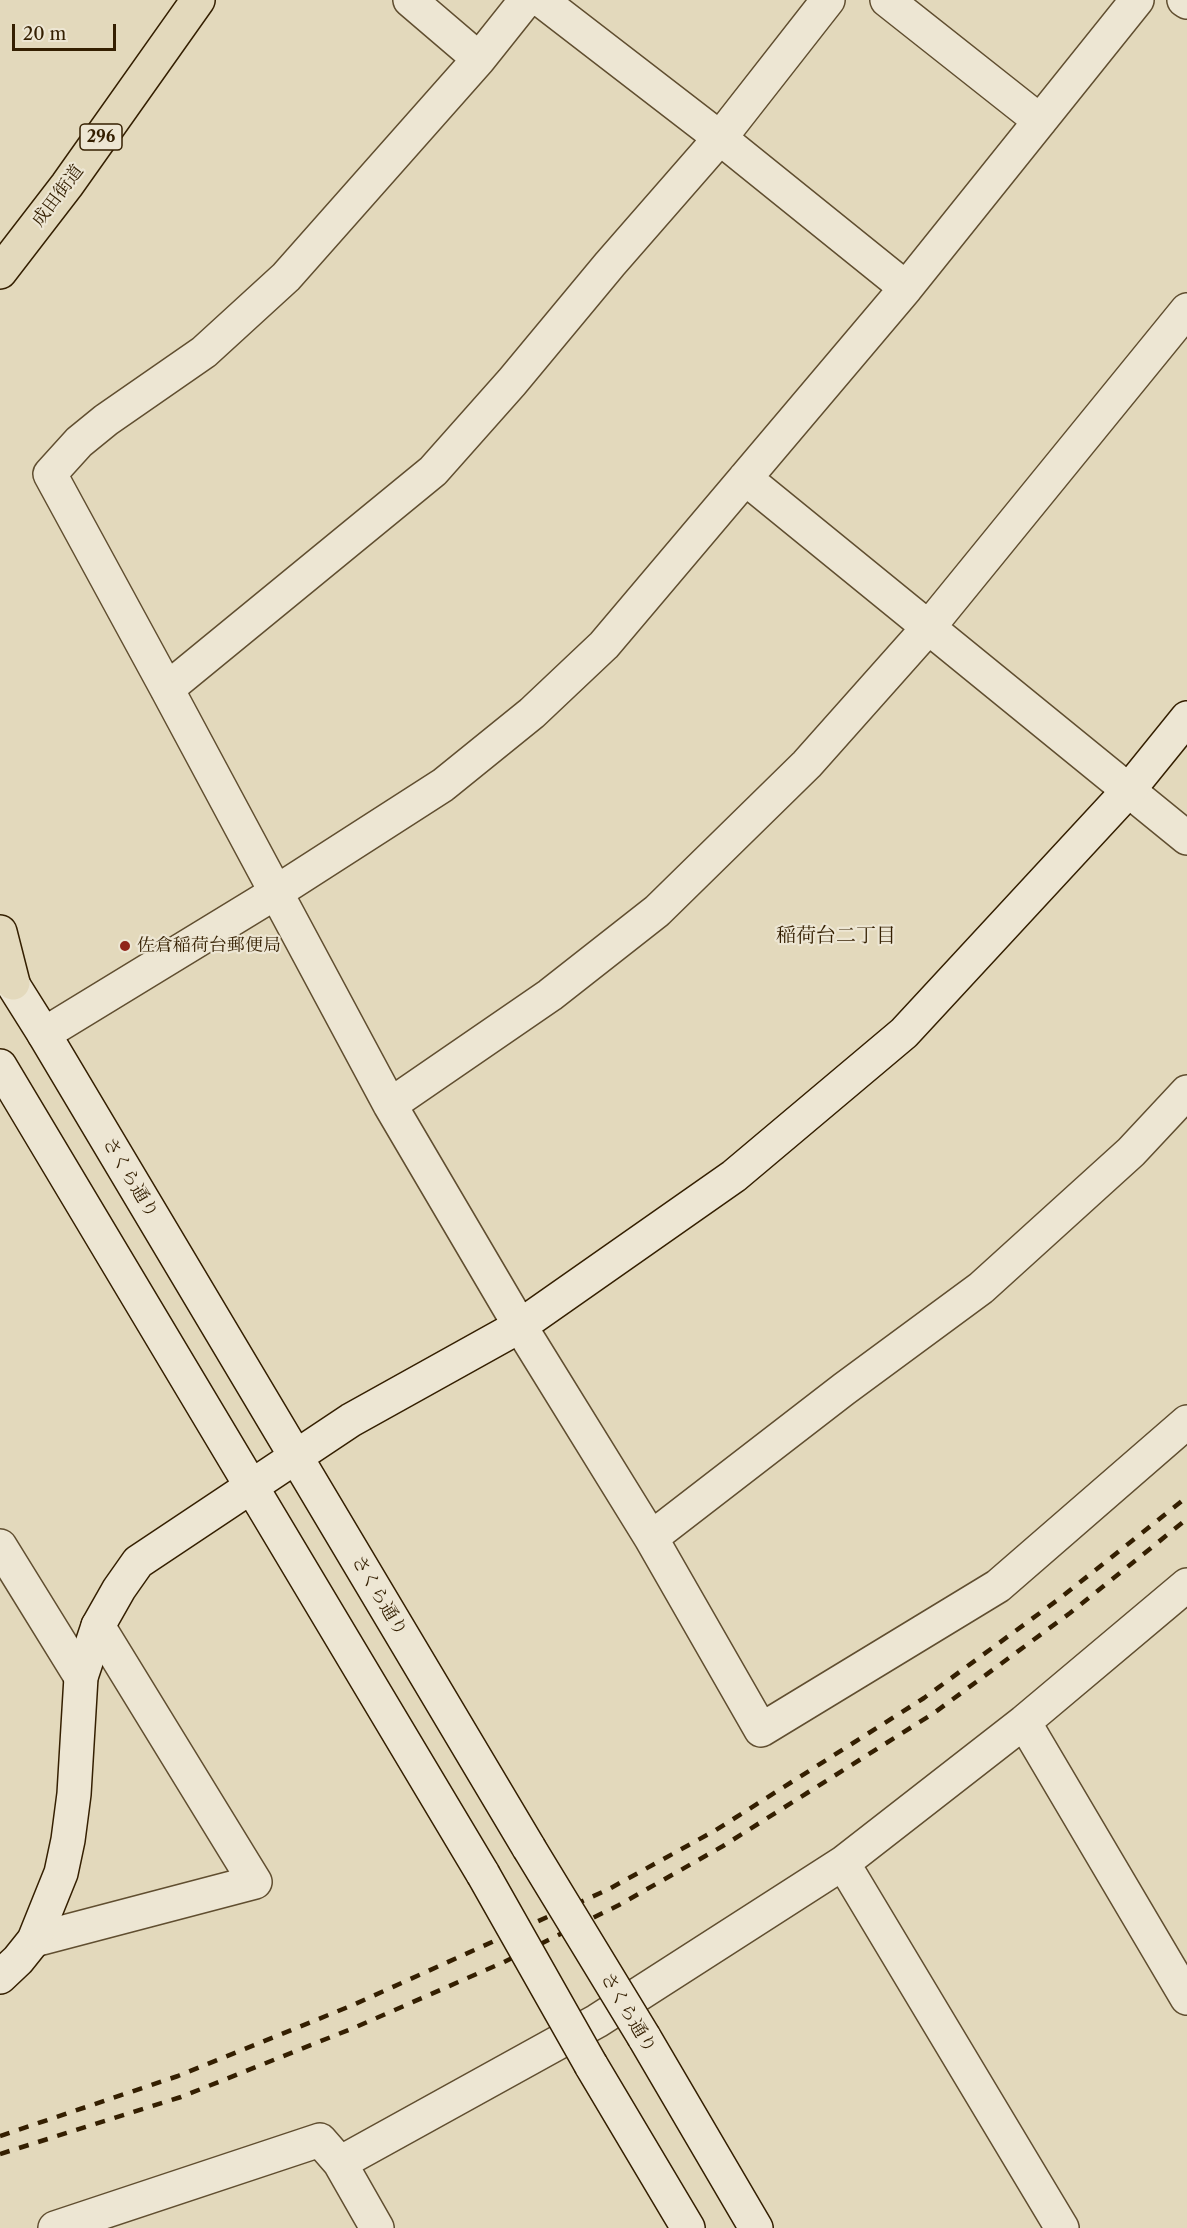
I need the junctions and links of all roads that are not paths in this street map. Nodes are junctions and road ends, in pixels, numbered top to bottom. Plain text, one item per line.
1 (198, 0) edge
2 (410, 0) edge
3 (526, 0) edge
4 (541, 0) edge
5 (828, 0) edge
6 (887, 0) edge
7 (1137, 0) edge
8 (480, 59) junction
9 (1040, 121) junction
10 (720, 138) junction
11 (0, 272) edge
12 (906, 288) junction
13 (1187, 310) edge
14 (745, 478) junction
15 (928, 628) junction
16 (167, 689) junction
17 (1187, 718) edge
18 (1128, 791) junction
19 (1187, 838) edge
20 (275, 893) junction
21 (0, 932) edge
22 (7, 973) edge
23 (44, 1034) junction
24 (0, 1066) edge
25 (1187, 1092) edge
26 (390, 1105) junction
27 (520, 1326) junction
28 (1187, 1422) edge
29 (295, 1456) junction
30 (251, 1486) junction
31 (651, 1538) junction
32 (0, 1546) edge
33 (1187, 1585) edge
34 (98, 1626) junction
35 (81, 1677) junction
36 (1024, 1722) junction
37 (843, 1863) junction
38 (34, 1940) junction
39 (0, 1977) edge
40 (1182, 1977) edge
41 (340, 2163) junction
42 (110, 2219) edge
43 (55, 2228) edge
44 (378, 2228) edge
45 (688, 2228) edge
46 (756, 2228) edge
47 (1062, 2228) edge

1 - 11 highway, 成田街道 / 296
2 - 8 street
3 - 8 street
4 - 10 street
5 - 10 street
6 - 9 street
7 - 9 street
8 - 16 street
9 - 12 street
10 - 12 street
10 - 16 street
12 - 14 street
13 - 15 street
14 - 15 street
14 - 20 street
15 - 18 street
15 - 26 street
16 - 20 street
17 - 18 street
18 - 19 street
18 - 27 street
20 - 23 street
20 - 26 street
21 - 22 highway
22 - 23 street, さくら通り
23 - 29 street, さくら通り
24 - 30 street
25 - 31 street
26 - 27 street
27 - 29 street
27 - 31 street
28 - 31 street
29 - 30 street
29 - 46 street, さくら通り, bridge
30 - 34 street
30 - 45 street, bridge
32 - 35 street
33 - 36 street
34 - 35 street
34 - 38 street
35 - 38 street
36 - 37 street
36 - 40 street
37 - 41 street
37 - 47 street
38 - 39 street
41 - 42 street
41 - 44 street
42 - 43 street

